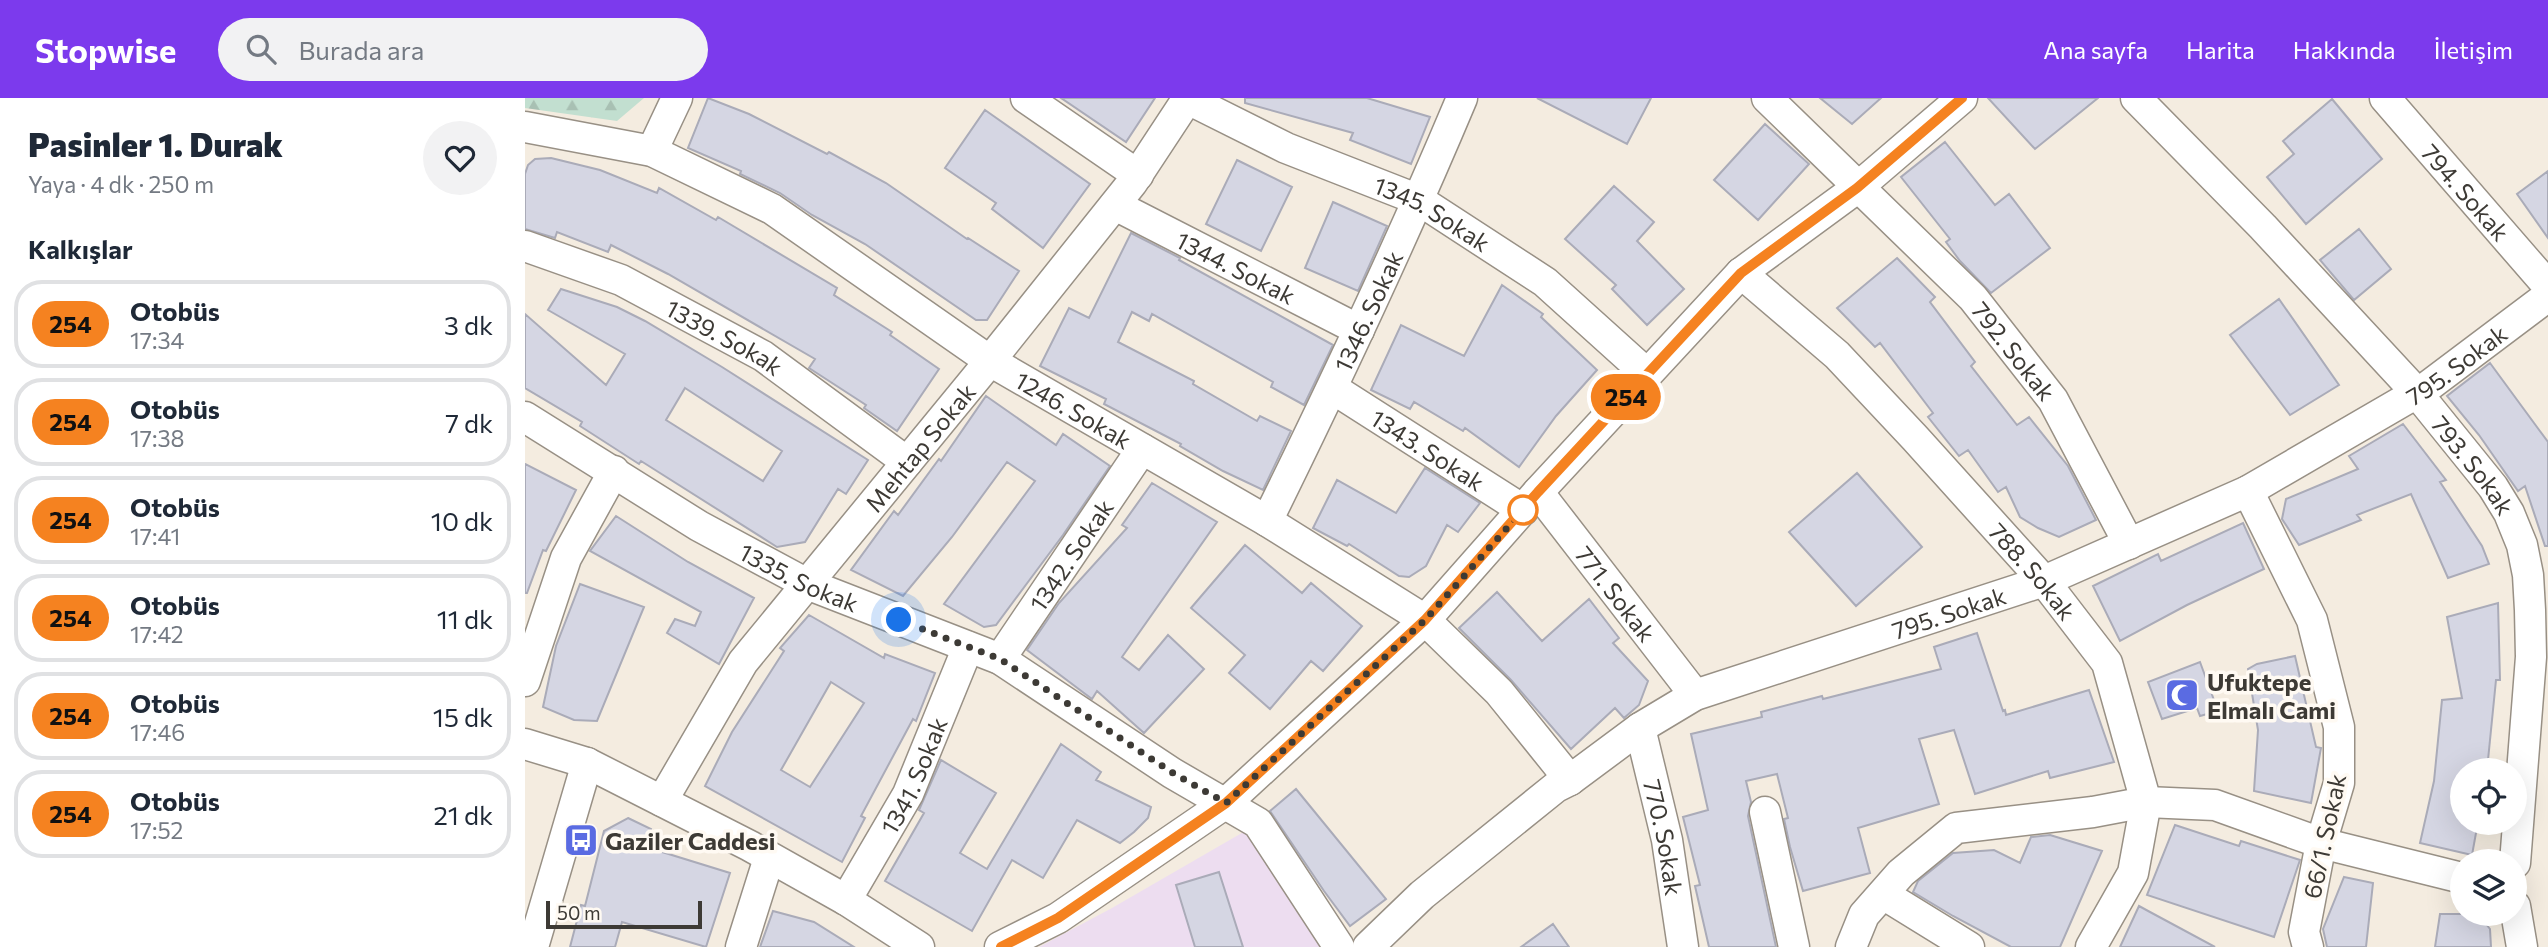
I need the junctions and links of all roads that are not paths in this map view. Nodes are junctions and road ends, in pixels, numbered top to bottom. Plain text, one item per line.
1 (677, 98) edge
2 (1025, 98) edge
3 (1462, 98) edge
4 (1767, 98) edge
5 (1962, 98) edge
6 (2136, 98) edge
7 (2385, 98) edge
8 (1188, 99) edge
9 (525, 127) edge
10 (652, 151) junction
11 (1138, 175) junction
12 (1857, 188) junction
13 (1419, 200) junction
14 (1115, 205) junction
15 (525, 246) edge
16 (1741, 273) junction
17 (2548, 286) edge
18 (2548, 296) edge
19 (1359, 330) junction
20 (990, 361) junction
21 (1647, 374) junction
22 (1332, 388) junction
23 (2417, 393) junction
24 (525, 416) edge
25 (1142, 449) junction
26 (907, 462) junction
27 (614, 471) junction
28 (2248, 491) junction
29 (1530, 501) junction
30 (1267, 521) junction
31 (2129, 544) junction
32 (2044, 581) junction
33 (807, 584) junction
34 (1425, 620) junction
35 (968, 647) junction
36 (2539, 658) edge
37 (1000, 659) junction
38 (525, 681) edge
39 (1695, 695) junction
40 (1640, 728) junction
41 (525, 744) edge
42 (587, 762) junction
43 (1570, 780) junction
44 (662, 801) junction
45 (1226, 803) junction
46 (2146, 803) junction
47 (1765, 812) dead end
48 (2321, 842) junction
49 (2517, 849) edge
50 (769, 858) junction
51 (2450, 875) edge
52 (1883, 894) junction
53 (846, 900) junction
54 (2518, 926) edge
55 (533, 947) edge
56 (741, 947) edge
57 (919, 947) edge
58 (1000, 947) edge
59 (1339, 947) edge
60 (1368, 947) edge
61 (1683, 947) edge
62 (1794, 947) edge
63 (1851, 947) edge
64 (1969, 947) edge
65 (2091, 947) edge
66 (2308, 947) edge
67 (2522, 947) edge

1 - 10 street
2 - 11 street
3 - 13 street, 1346. Sokak
4 - 12 street, 792. Sokak
5 - 12 street
6 - 23 street, 793. Sokak
7 - 17 street, 794. Sokak
8 - 11 street, Mehtap Sokak
8 - 13 street, 1345. Sokak
9 - 10 street, 1246. Sokak
10 - 20 street, 1246. Sokak
11 - 14 street, Mehtap Sokak
12 - 16 street
12 - 31 street, 792. Sokak
13 - 19 street, 1346. Sokak
13 - 21 street, 1345. Sokak
14 - 19 street, 1344. Sokak
14 - 20 street, Mehtap Sokak
15 - 26 street, 1339. Sokak
16 - 21 street
16 - 32 street, 788. Sokak
18 - 23 street, 795. Sokak
19 - 22 street, 1346. Sokak
20 - 25 street, 1246. Sokak
20 - 26 street, Mehtap Sokak
21 - 29 street
22 - 29 street, 1343. Sokak
22 - 30 street, 1346. Sokak
23 - 28 street, 795. Sokak
23 - 36 street, 793. Sokak
24 - 27 street, 1335. Sokak
25 - 30 street, 1246. Sokak
25 - 37 street, 1342. Sokak
26 - 33 street, Mehtap Sokak
27 - 33 street, 1335. Sokak
27 - 38 street
28 - 31 street, 795. Sokak
28 - 48 street, 66/1. Sokak
29 - 34 street
29 - 39 street, 771. Sokak
30 - 34 street, 1246. Sokak
31 - 32 street, 795. Sokak
32 - 39 street, 795. Sokak
32 - 46 street, 788. Sokak
33 - 35 street, 1335. Sokak
33 - 44 street, Mehtap Sokak
34 - 43 street, 1246. Sokak
34 - 45 street
35 - 37 street, 1335. Sokak
35 - 53 street, 1341. Sokak
36 - 49 street, 793. Sokak
37 - 45 street, 1335. Sokak
39 - 40 street, 795. Sokak
40 - 43 street, 795. Sokak
40 - 61 street, 770. Sokak
41 - 42 street
42 - 44 street
42 - 55 street
43 - 60 street, 795. Sokak
44 - 50 street
45 - 58 street
45 - 59 street, 1335. Sokak
46 - 48 street
46 - 52 street
46 - 65 street, 788. Sokak
47 - 62 street
48 - 51 street
48 - 66 street, 66/1. Sokak
50 - 53 street
50 - 56 street
52 - 63 street
52 - 64 street
53 - 57 street
54 - 67 street

